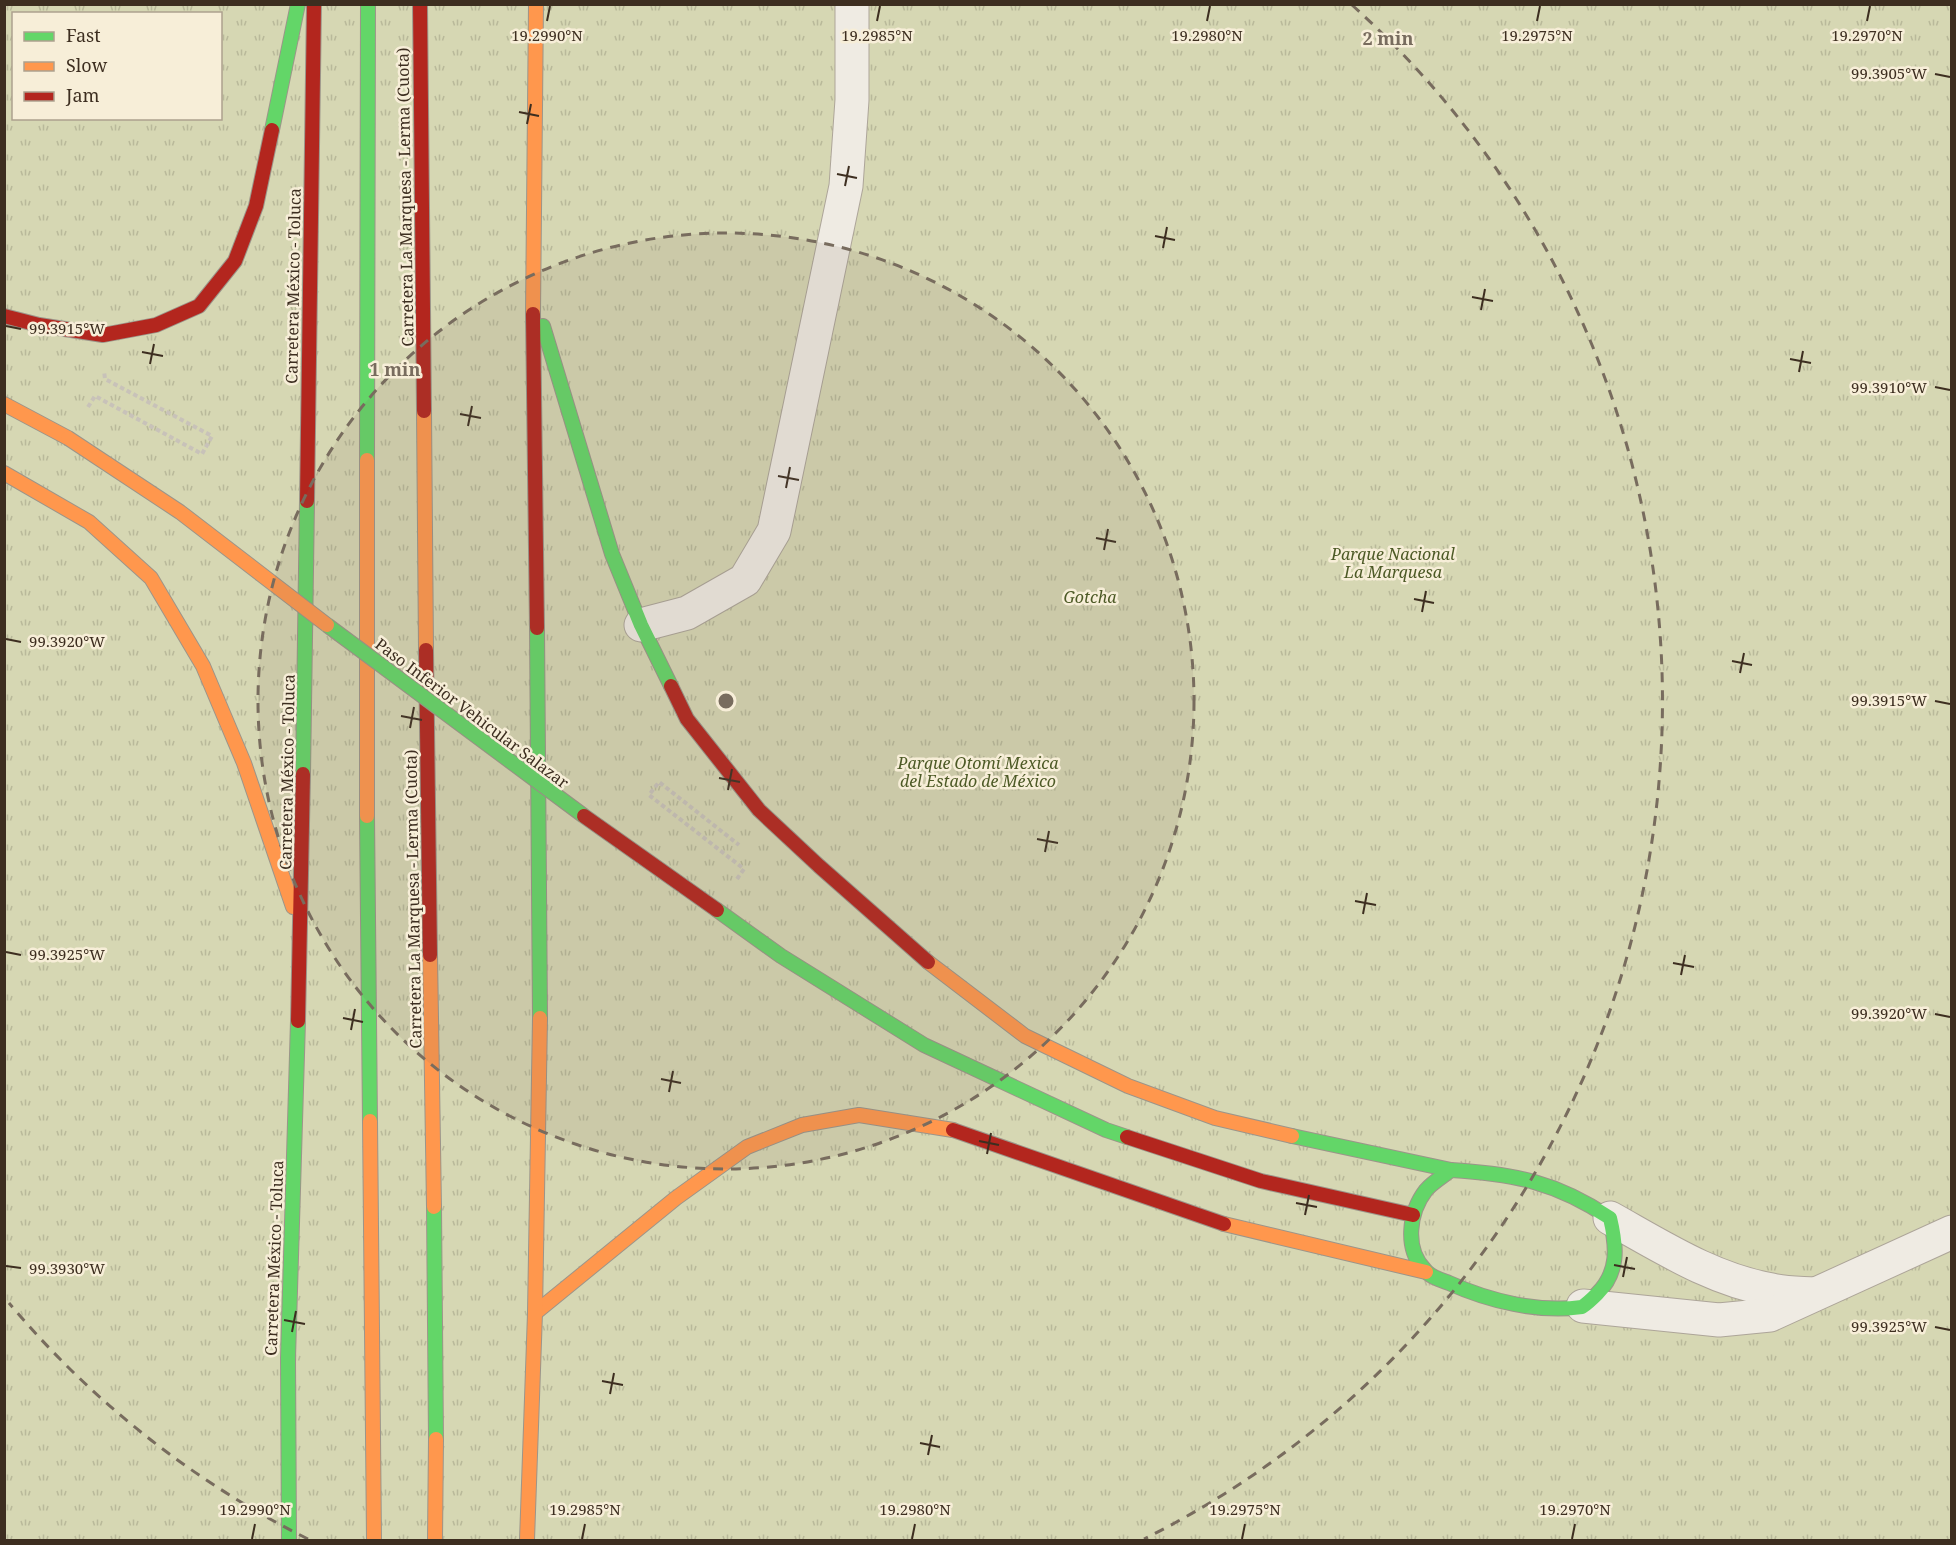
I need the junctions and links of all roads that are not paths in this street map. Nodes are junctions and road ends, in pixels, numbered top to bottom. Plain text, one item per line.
1 (297, 4) edge
2 (314, 4) edge
3 (368, 4) edge
4 (420, 4) edge
5 (536, 4) edge
6 (852, 4) edge
7 (533, 291) junction
8 (4, 316) edge
9 (4, 404) edge
10 (4, 473) edge
11 (641, 625) junction
12 (301, 931) junction
13 (1451, 1170) junction
14 (1413, 1215) junction
15 (1610, 1218) junction
16 (1952, 1232) edge
17 (1426, 1272) junction
18 (1814, 1294) junction
19 (1583, 1306) junction
20 (535, 1312) junction
21 (289, 1540) edge
22 (374, 1540) edge
23 (435, 1540) edge
24 (527, 1540) edge

1 - 8 main road
2 - 12 main road, Carretera México - Toluca
3 - 22 main road
4 - 23 main road, Carretera La Marquesa - Lerma (Cuota)
5 - 7 main road
6 - 11 street
7 - 11 main road
7 - 20 main road
9 - 14 main road, Paso Inferior Vehicular Salazar, bridge
10 - 12 main road
11 - 13 main road
12 - 21 main road, Carretera México - Toluca
13 - 14 main road
13 - 15 main road
14 - 17 main road
15 - 18 street
15 - 19 main road
16 - 18 street
17 - 19 main road
17 - 20 main road
18 - 19 street
20 - 24 main road

